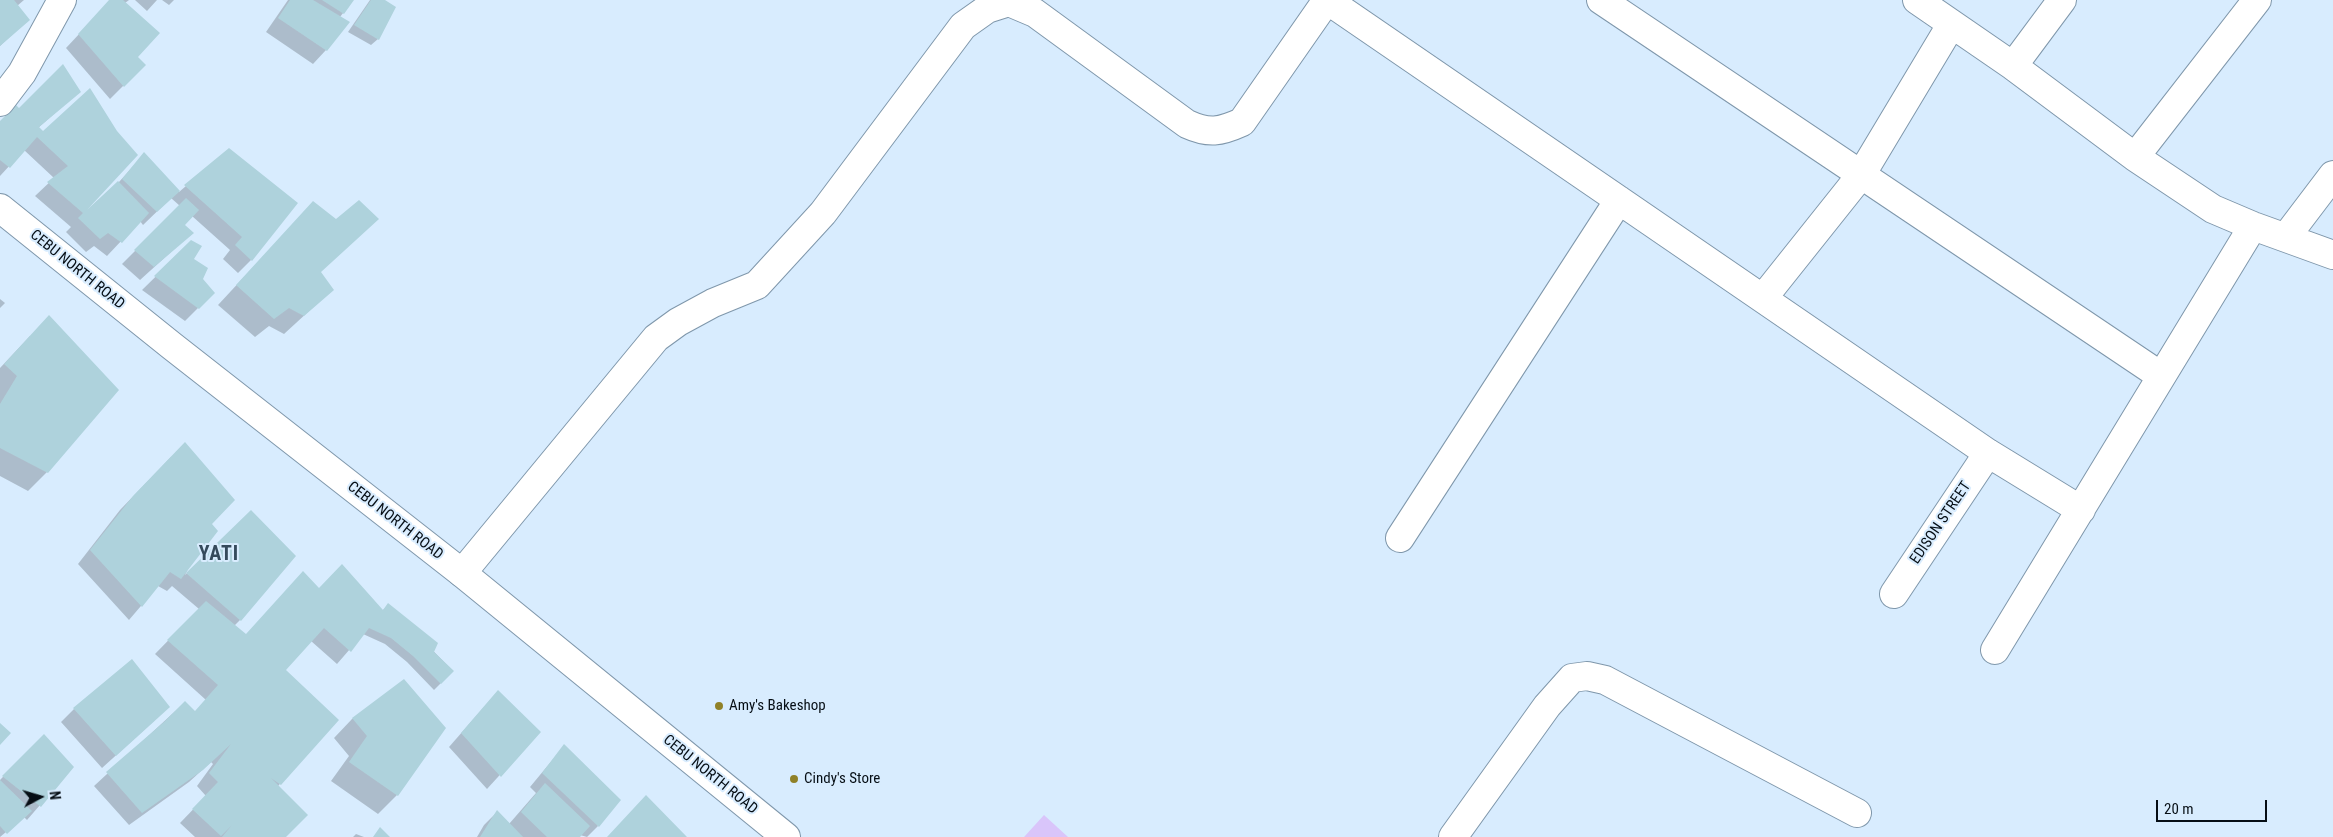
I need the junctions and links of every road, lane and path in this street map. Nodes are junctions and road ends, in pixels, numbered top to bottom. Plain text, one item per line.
1 (62, 0) edge
2 (1601, 0) edge
3 (1917, 0) edge
4 (2062, 0) edge
5 (2256, 0) edge
6 (1951, 25) junction
7 (2013, 66) junction
8 (0, 102) edge
9 (2135, 157) junction
10 (1861, 175) junction
11 (2333, 175) edge
12 (1619, 200) junction
13 (0, 208) edge
14 (2253, 226) junction
15 (2286, 237) junction
16 (2333, 255) edge
17 (1763, 298) junction
18 (2161, 376) junction
19 (1988, 453) junction
20 (2081, 510) junction
21 (1400, 538) dead end
22 (462, 573) junction
23 (1894, 594) dead end
24 (1995, 650) dead end
25 (1857, 813) dead end
26 (775, 834) edge
27 (1454, 837) edge

1 - 8 street
2 - 10 street
3 - 6 street
4 - 7 street
5 - 9 street
6 - 7 street
6 - 10 street
7 - 9 street
9 - 14 street
10 - 17 street
10 - 18 street
11 - 15 street
12 - 17 street
12 - 21 street
12 - 22 street
13 - 22 street, CEBU NORTH ROAD
14 - 15 street
14 - 18 street
15 - 16 street
17 - 19 street
18 - 20 street
19 - 20 street
19 - 23 street, EDISON STREET
20 - 24 street
22 - 26 street, CEBU NORTH ROAD
25 - 27 street

